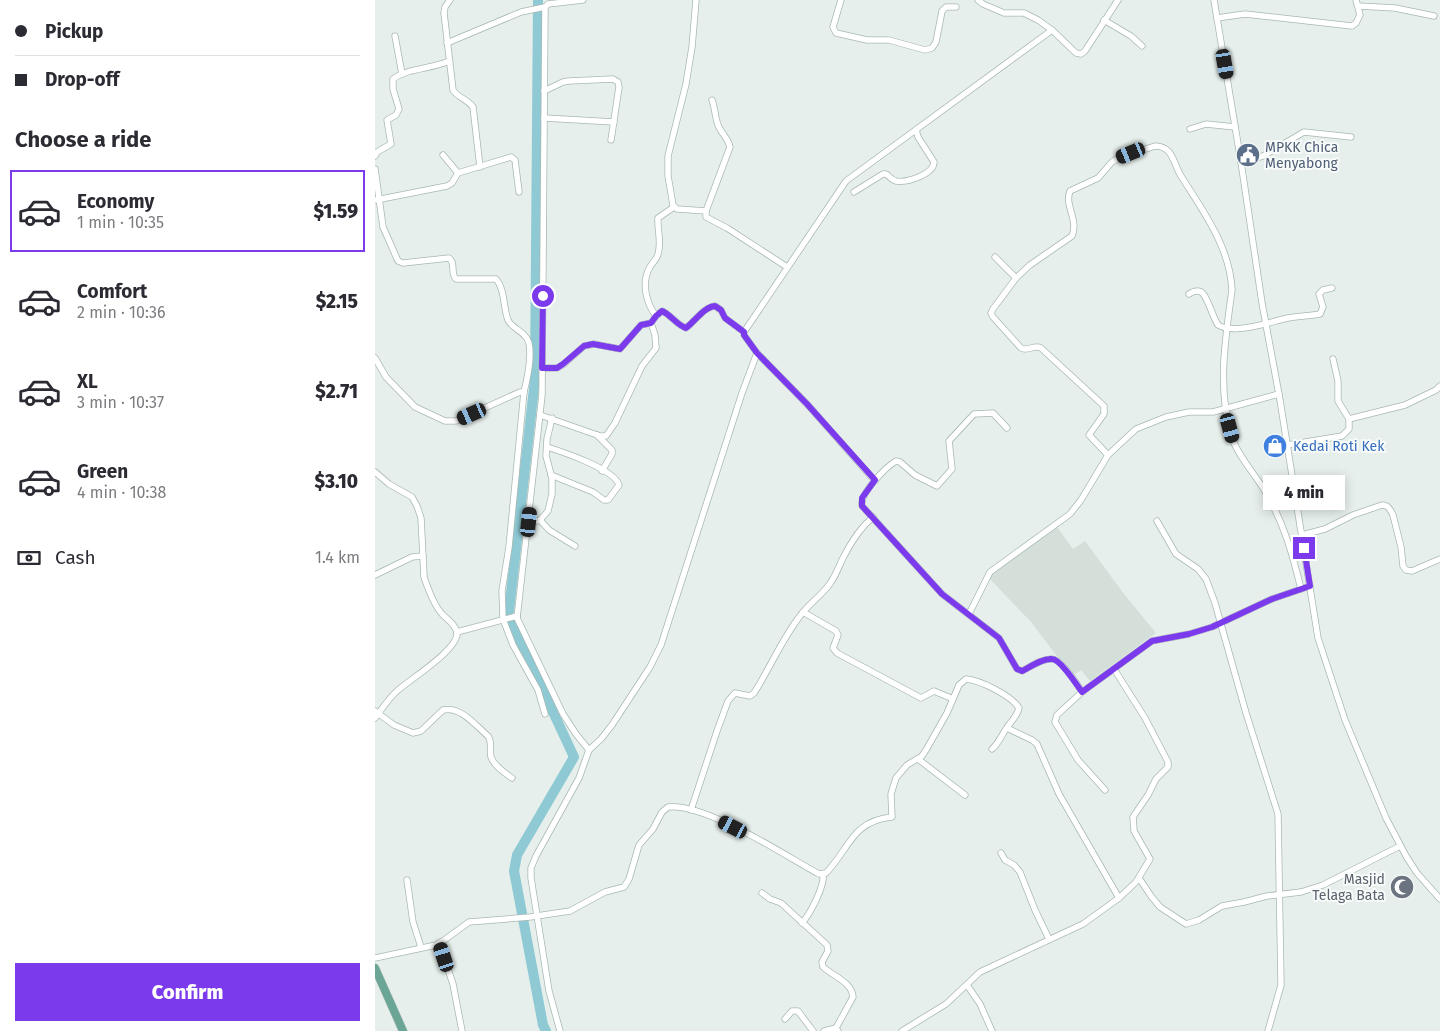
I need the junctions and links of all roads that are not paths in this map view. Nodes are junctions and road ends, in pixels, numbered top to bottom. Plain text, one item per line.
1 (450, 0) edge
2 (583, 0) edge
3 (696, 0) edge
4 (841, 0) edge
5 (978, 0) edge
6 (1118, 0) edge
7 (1214, 0) edge
8 (1358, 3) edge
9 (545, 5) edge
10 (956, 7) dead end
11 (1434, 16) dead end
12 (1217, 18) junction
13 (1105, 20) junction
14 (1053, 30) junction
15 (395, 36) dead end
16 (447, 43) junction
17 (1142, 46) dead end
18 (449, 61) junction
19 (402, 74) junction
20 (544, 92) junction
21 (712, 100) dead end
22 (545, 118) junction
23 (614, 122) junction
24 (1235, 127) junction
25 (1190, 129) dead end
26 (916, 130) junction
27 (1351, 137) dead end
28 (611, 140) dead end
29 (376, 153) edge
30 (443, 155) dead end
31 (1241, 162) junction
32 (480, 167) junction
33 (375, 169) edge
34 (457, 172) junction
35 (519, 192) dead end
36 (855, 192) dead end
37 (377, 200) edge
38 (675, 207) junction
39 (706, 211) junction
40 (995, 256) dead end
41 (787, 267) junction
42 (1017, 278) junction
43 (1332, 288) dead end
44 (1189, 294) dead end
45 (656, 316) junction
46 (651, 323) junction
47 (1266, 323) junction
48 (1227, 328) junction
49 (744, 332) junction
50 (757, 353) junction
51 (375, 358) edge
52 (1333, 360) dead end
53 (542, 368) junction
54 (382, 372) junction
55 (375, 373) edge
56 (1440, 386) edge
57 (524, 392) junction
58 (1279, 394) junction
59 (1225, 408) junction
60 (540, 415) junction
61 (552, 418) junction
62 (1349, 419) junction
63 (1007, 428) dead end
64 (597, 435) junction
65 (1287, 445) junction
66 (547, 447) junction
67 (1108, 455) junction
68 (602, 470) junction
69 (375, 472) edge
70 (551, 475) junction
71 (875, 480) junction
72 (873, 517) junction
73 (540, 520) junction
74 (1157, 520) dead end
75 (529, 522) junction
76 (1302, 535) junction
77 (575, 546) dead end
78 (423, 556) junction
79 (1440, 559) edge
80 (375, 575) edge
81 (1310, 586) junction
82 (1301, 590) junction
83 (803, 612) junction
84 (969, 614) junction
85 (517, 616) junction
86 (503, 620) junction
87 (1221, 623) junction
88 (457, 632) junction
89 (1114, 669) junction
90 (1082, 692) junction
91 (953, 699) junction
92 (376, 714) edge
93 (545, 714) dead end
94 (1007, 728) junction
95 (992, 749) dead end
96 (589, 750) junction
97 (918, 759) junction
98 (512, 778) dead end
99 (1105, 790) dead end
100 (965, 795) dead end
101 (691, 810) junction
102 (1400, 846) junction
103 (1001, 854) dead end
104 (823, 874) junction
105 (1139, 878) junction
106 (407, 880) dead end
107 (762, 894) dead end
108 (1279, 894) junction
109 (1119, 898) junction
110 (1440, 899) edge
111 (538, 916) junction
112 (802, 923) junction
113 (1049, 940) junction
114 (439, 943) junction
115 (421, 947) junction
116 (375, 958) edge
117 (375, 968) edge
118 (967, 985) junction
119 (785, 1019) dead end
120 (837, 1029) edge
121 (403, 1031) edge
122 (462, 1031) edge
123 (560, 1031) edge
124 (813, 1031) edge
125 (824, 1031) edge
126 (903, 1031) edge
127 (992, 1031) edge
128 (1268, 1031) edge

1 - 16 street
2 - 9 street
3 - 38 street
4 - 10 street
5 - 14 street
6 - 13 street
7 - 12 street
8 - 11 street
8 - 12 street
9 - 16 street
9 - 20 street
12 - 24 street
13 - 14 street
13 - 17 street
14 - 26 street
15 - 19 street
16 - 18 street
18 - 19 street
18 - 32 street
19 - 29 street
20 - 22 street
20 - 23 street
21 - 39 street
22 - 23 street
22 - 53 street
23 - 28 street
24 - 25 street
24 - 31 street
26 - 36 street
26 - 41 street
27 - 31 street
30 - 34 street
31 - 47 street
32 - 34 street
32 - 35 street
33 - 37 street
34 - 37 street
37 - 57 street
38 - 39 street
38 - 45 street
39 - 41 street
40 - 42 street
41 - 49 street
42 - 48 street
42 - 67 street
43 - 47 street
44 - 48 street
45 - 46 street
45 - 49 street
46 - 53 street
46 - 64 street
47 - 48 street
47 - 58 street
48 - 59 street
49 - 50 street
50 - 71 street
50 - 96 street
51 - 54 street
52 - 62 street
53 - 60 street
54 - 55 street
54 - 57 street
56 - 62 street
57 - 86 street
58 - 59 street
58 - 65 street
59 - 67 street
59 - 82 street
60 - 61 street
60 - 75 street
61 - 64 street
61 - 66 street
62 - 65 street
63 - 71 street
64 - 68 street
65 - 76 street
66 - 68 street
66 - 70 street
67 - 84 street
68 - 70 street
69 - 78 street
70 - 73 street
71 - 72 street
72 - 83 street
72 - 84 street
73 - 75 street
73 - 77 street
74 - 87 street
75 - 85 street
76 - 79 street
76 - 81 street
78 - 80 street
78 - 88 street
81 - 82 street
81 - 102 street
82 - 87 street
83 - 91 street
83 - 101 street
84 - 90 street
85 - 86 street
85 - 96 street
86 - 88 street
86 - 93 street
87 - 89 street
87 - 108 street
88 - 92 street
89 - 90 street
89 - 105 street
90 - 99 street
91 - 94 street
91 - 97 street
92 - 98 street
94 - 95 street
94 - 109 street
96 - 111 street
97 - 100 street
97 - 104 street
101 - 104 street
101 - 111 street
102 - 108 street
102 - 110 street
103 - 113 street
104 - 112 street
105 - 108 street
105 - 109 street
106 - 115 street
107 - 112 street
108 - 128 street
109 - 113 street
111 - 114 street
111 - 123 street
112 - 120 street
113 - 118 street
114 - 115 street
114 - 122 street
115 - 116 street
117 - 121 main road
118 - 126 street
118 - 127 street
119 - 124 street
120 - 125 street

